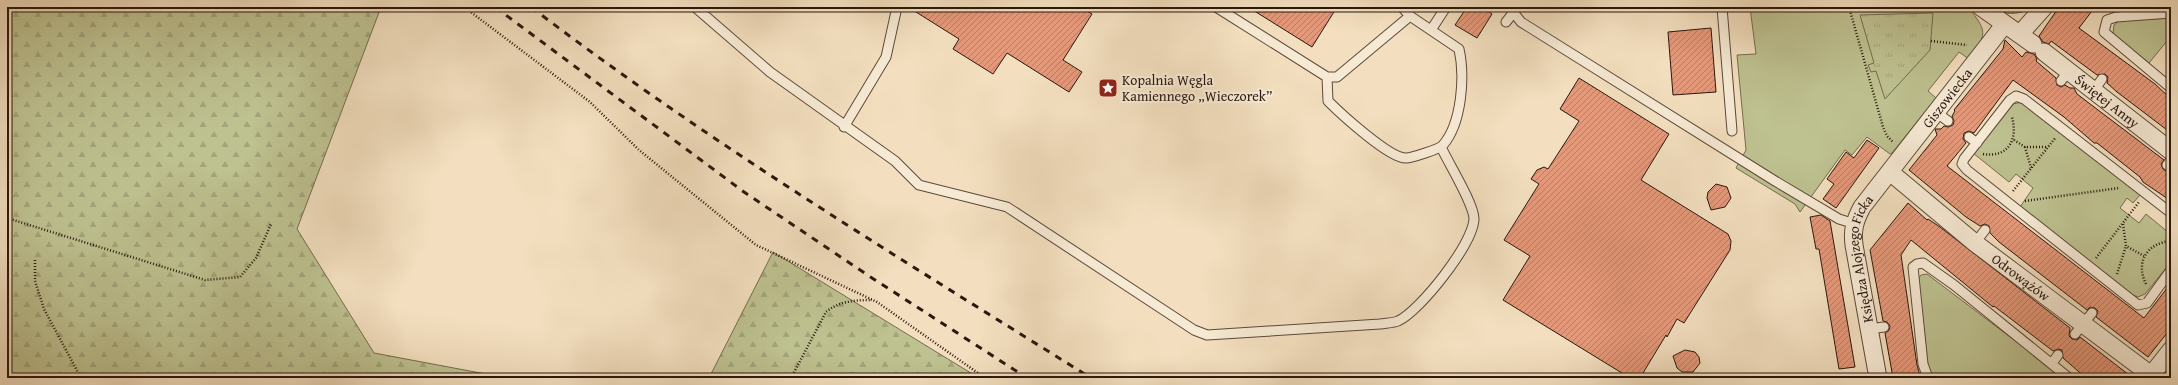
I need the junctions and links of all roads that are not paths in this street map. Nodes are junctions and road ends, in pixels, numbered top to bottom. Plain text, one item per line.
1 (695, 7) edge
2 (897, 7) edge
3 (1216, 7) edge
4 (1402, 7) edge
5 (1446, 7) edge
6 (1722, 7) edge
7 (1981, 7) edge
8 (2044, 7) edge
9 (1515, 9) edge
10 (2156, 10) edge
11 (2171, 13) edge
12 (1410, 16) junction
13 (1506, 22) dead end
14 (2004, 24) junction
15 (1431, 30) junction
16 (2032, 43) junction
17 (1327, 77) junction
18 (2171, 88) edge
19 (844, 127) junction
20 (1732, 131) dead end
21 (1969, 137) dead end
22 (1974, 146) junction
23 (1442, 147) junction
24 (2170, 159) edge
25 (1890, 172) junction
26 (2151, 186) dead end
27 (2146, 194) junction
28 (2171, 213) edge
29 (1855, 224) junction
30 (2171, 270) edge
31 (2171, 350) edge
32 (2058, 355) dead end
33 (2052, 363) junction
34 (2152, 377) edge
35 (1878, 378) edge
36 (1928, 378) edge
37 (2069, 378) edge

1 - 19 lane
2 - 19 lane
3 - 17 lane
4 - 12 lane
5 - 15 lane
6 - 20 lane
7 - 14 street, Świętej Anny
8 - 16 street
9 - 13 lane
9 - 29 lane
10 - 11 lane
10 - 18 lane
12 - 15 lane
12 - 17 lane
14 - 16 street, Świętej Anny
14 - 25 street, Giszowiecka
15 - 23 lane
16 - 24 street, Świętej Anny
17 - 23 lane
19 - 23 lane
21 - 22 lane
22 - 27 lane
22 - 30 lane
25 - 29 street, Księdza Alojzego Ficka
25 - 34 street, Odrowążów
26 - 27 lane
27 - 28 lane
29 - 35 street, Księdza Alojzego Ficka
31 - 34 street
32 - 33 lane
33 - 36 lane
33 - 37 lane

